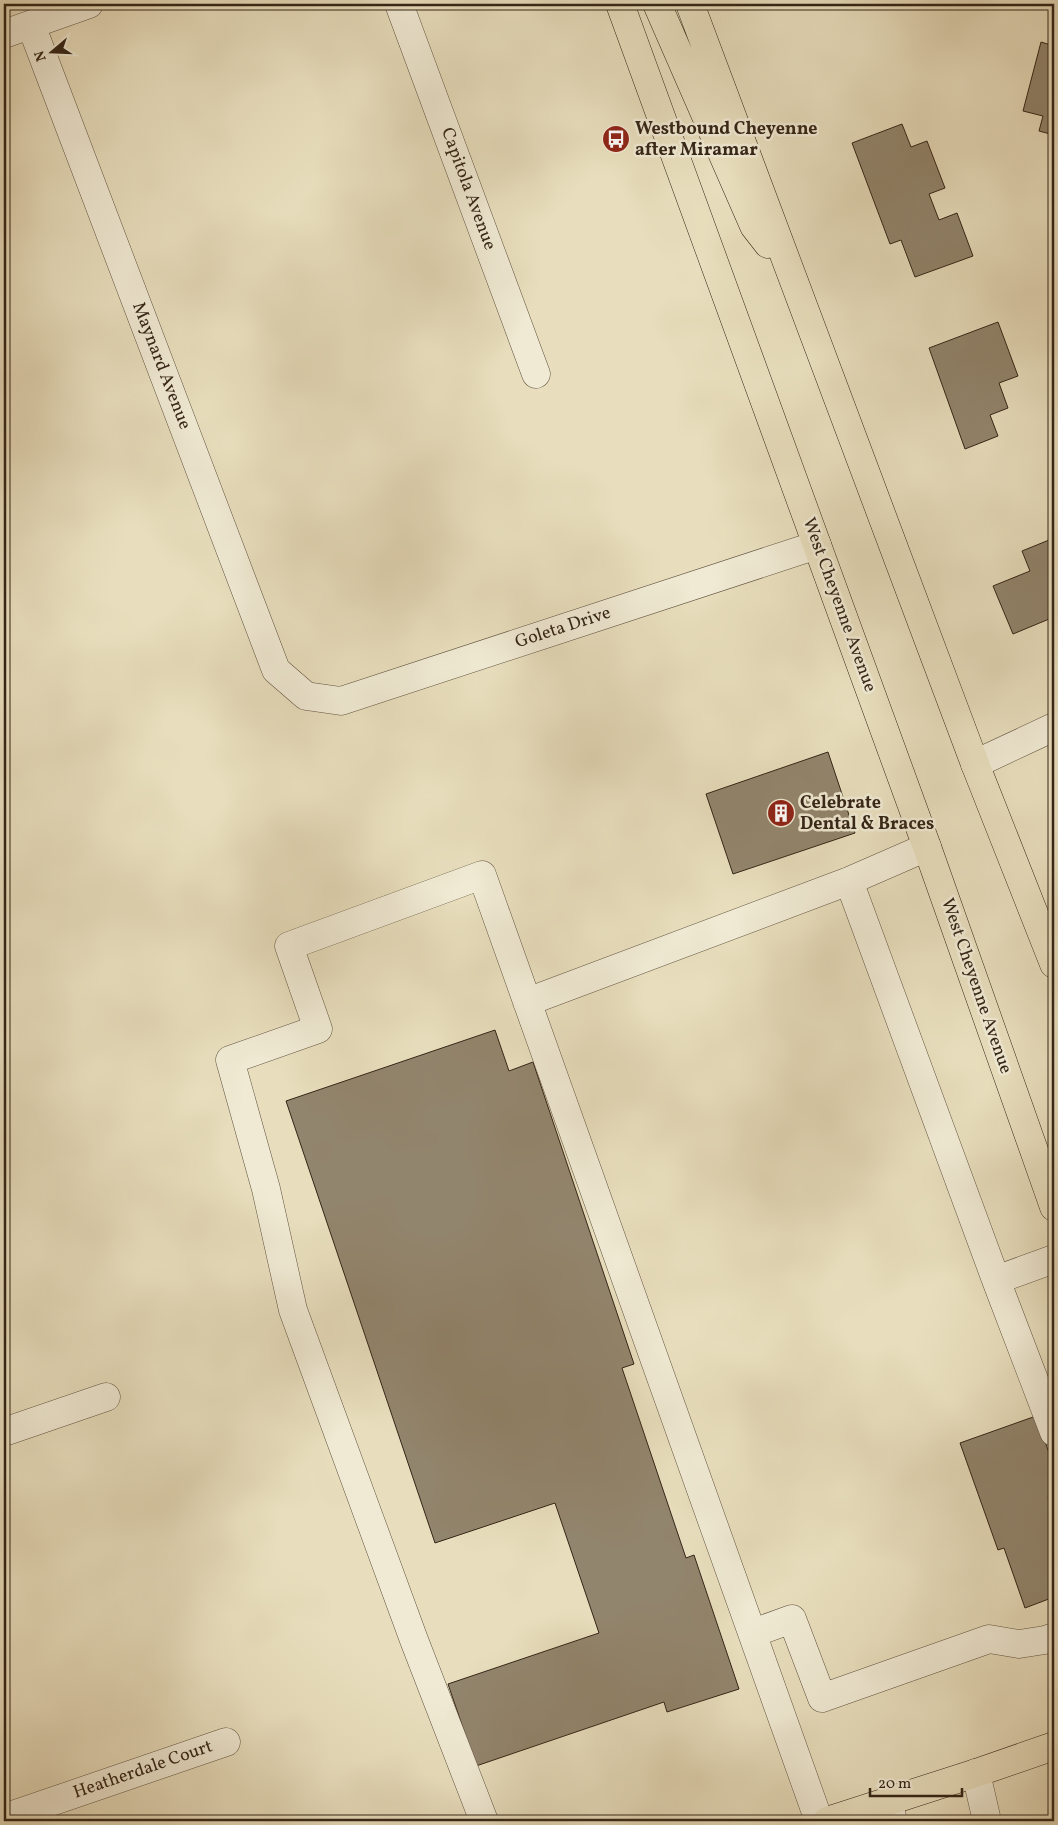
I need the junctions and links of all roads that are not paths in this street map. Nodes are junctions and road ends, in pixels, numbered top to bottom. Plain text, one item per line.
1 (89, 4) edge
2 (399, 4) edge
3 (620, 4) edge
4 (657, 4) edge
5 (690, 4) edge
6 (31, 25) junction
7 (4, 34) edge
8 (790, 272) junction
9 (536, 374) dead end
10 (817, 545) junction
11 (306, 696) joint
12 (1054, 727) edge
13 (975, 764) junction
14 (927, 847) junction
15 (849, 881) junction
16 (1054, 964) edge
17 (526, 1002) junction
18 (1054, 1208) edge
19 (1054, 1259) edge
20 (996, 1280) junction
21 (106, 1397) dead end
22 (4, 1432) edge
23 (1054, 1432) edge
24 (753, 1633) junction
25 (1054, 1637) edge
26 (226, 1742) dead end
27 (1054, 1746) edge
28 (976, 1773) junction
29 (890, 1811) edge
30 (4, 1818) edge
31 (484, 1821) edge
32 (820, 1821) edge
33 (827, 1821) edge
34 (987, 1821) edge

1 - 6 street
2 - 9 street, Capitola Avenue
3 - 10 main road, West Cheyenne Avenue
4 - 8 main road
5 - 8 main road
6 - 7 street
6 - 11 street, Maynard Avenue
8 - 13 main road
10 - 11 street, Goleta Drive
10 - 14 main road, West Cheyenne Avenue
12 - 13 street
13 - 16 main road
14 - 15 street
14 - 18 main road, West Cheyenne Avenue
15 - 17 street
15 - 20 street
17 - 24 street
17 - 31 street
19 - 20 street
20 - 23 street
21 - 22 street
24 - 25 street
24 - 32 street
26 - 30 street, Heatherdale Court
27 - 28 main road
28 - 29 main road
28 - 34 street
29 - 33 main road

